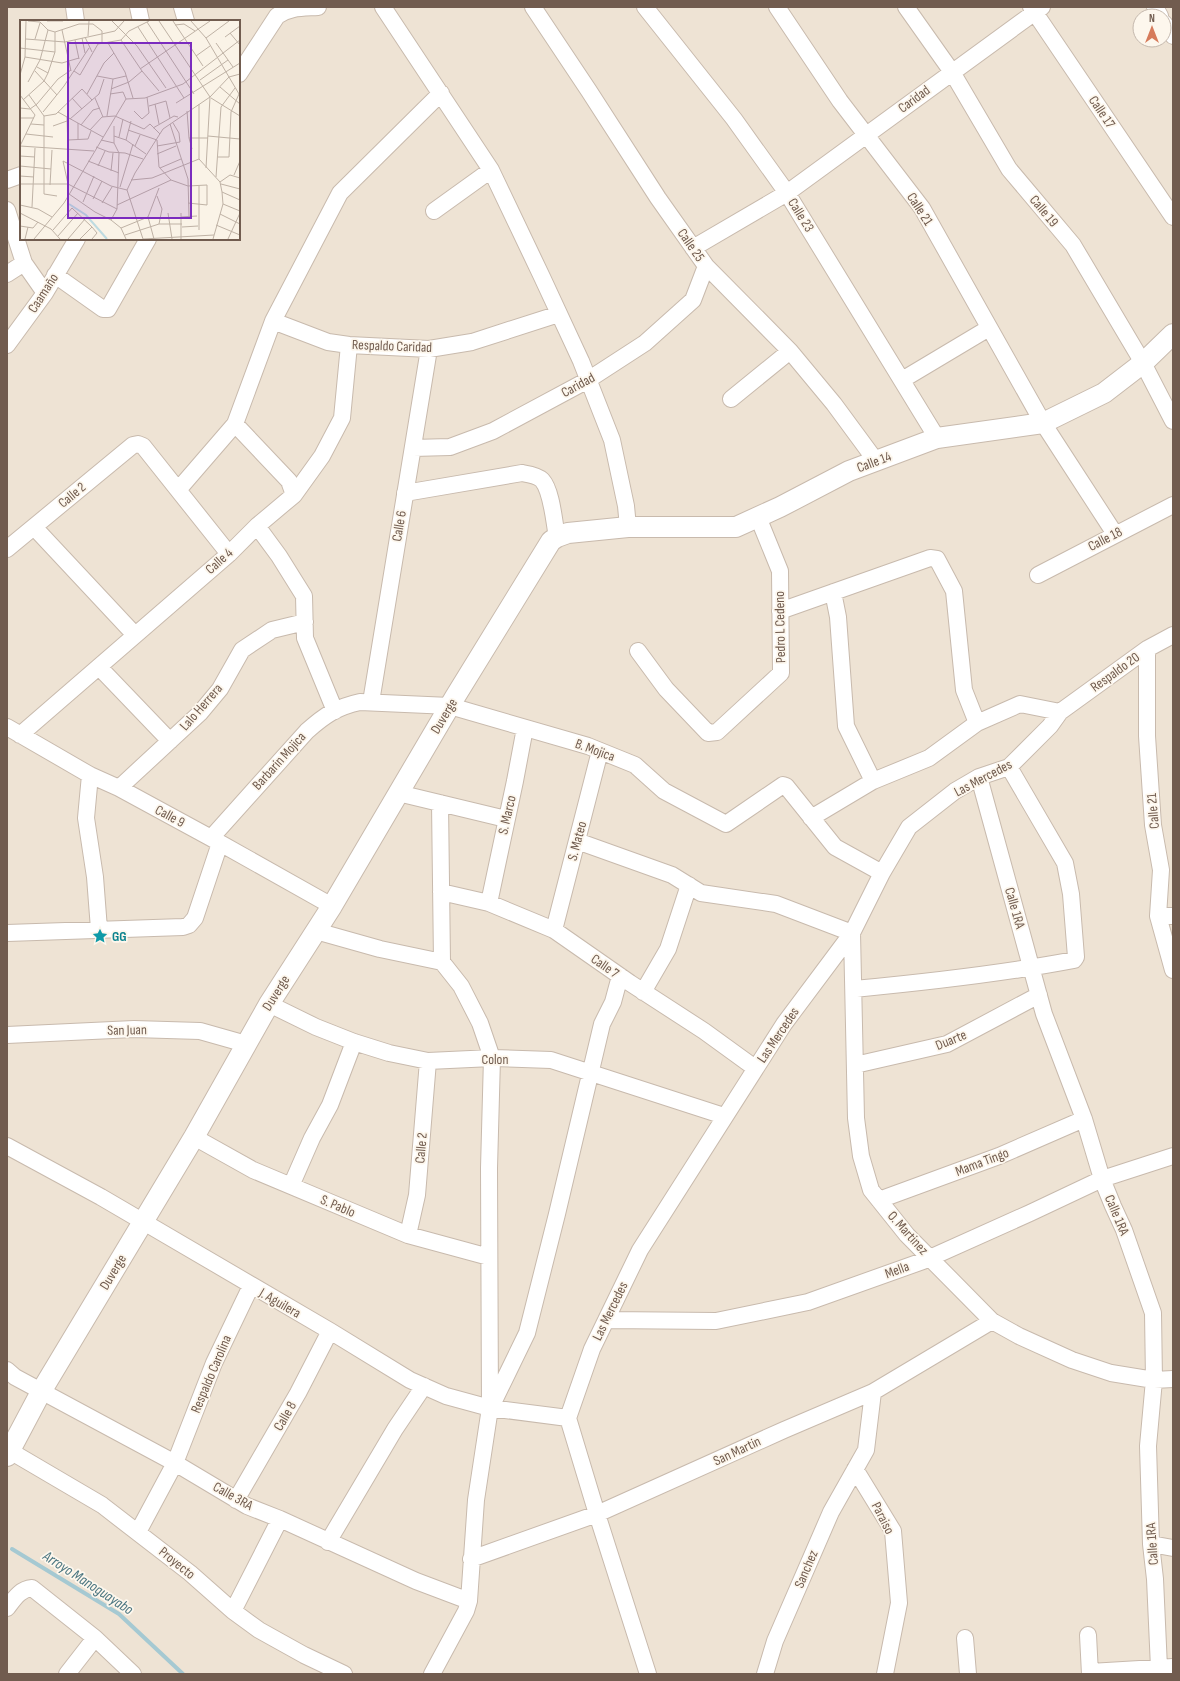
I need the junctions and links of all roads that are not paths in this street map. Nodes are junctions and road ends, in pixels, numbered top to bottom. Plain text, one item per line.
1 (74, 7) edge
2 (138, 7) edge
3 (182, 7) edge
4 (318, 7) edge
5 (383, 7) edge
6 (533, 7) edge
7 (646, 7) edge
8 (777, 7) edge
9 (906, 7) edge
10 (1036, 9) edge
11 (76, 20) edge
12 (141, 20) edge
13 (186, 20) edge
14 (240, 72) edge
15 (952, 72) junction
16 (441, 93) junction
17 (866, 135) junction
18 (491, 170) junction
19 (20, 175) edge
20 (7, 180) edge
21 (787, 192) junction
22 (7, 210) edge
23 (434, 211) dead end
24 (1173, 217) edge
25 (76, 240) edge
26 (147, 240) edge
27 (693, 248) junction
28 (24, 263) junction
29 (706, 266) junction
30 (7, 274) edge
31 (55, 275) junction
32 (45, 293) junction
33 (559, 314) junction
34 (273, 321) junction
35 (989, 328) junction
36 (1173, 334) edge
37 (7, 345) edge
38 (349, 345) junction
39 (429, 349) junction
40 (790, 351) junction
41 (1142, 363) junction
42 (588, 380) junction
43 (902, 380) junction
44 (731, 399) dead end
45 (1173, 421) edge
46 (1043, 423) junction
47 (235, 424) junction
48 (937, 438) junction
49 (413, 448) junction
50 (876, 461) junction
51 (178, 490) junction
52 (405, 493) junction
53 (294, 495) junction
54 (1173, 505) edge
55 (758, 517) junction
56 (257, 526) junction
57 (34, 527) junction
58 (628, 528) junction
59 (1115, 534) junction
60 (557, 537) junction
61 (7, 549) edge
62 (229, 554) junction
63 (1038, 575) dead end
64 (833, 592) junction
65 (780, 611) junction
66 (305, 622) junction
67 (135, 635) junction
68 (1173, 635) edge
69 (1147, 649) junction
70 (638, 651) dead end
71 (99, 666) junction
72 (366, 702) junction
73 (450, 706) junction
74 (335, 711) junction
75 (1060, 712) junction
76 (977, 723) junction
77 (525, 728) junction
78 (13, 731) edge
79 (170, 741) junction
80 (600, 751) junction
81 (1009, 767) junction
82 (90, 775) junction
83 (979, 777) junction
84 (873, 781) junction
85 (119, 788) junction
86 (398, 793) junction
87 (440, 803) junction
88 (811, 818) junction
89 (506, 819) junction
90 (216, 841) junction
91 (577, 841) junction
92 (882, 873) junction
93 (689, 885) junction
94 (442, 892) junction
95 (489, 903) junction
96 (332, 906) junction
97 (1165, 916) edge
98 (99, 929) junction
99 (554, 930) junction
100 (316, 931) junction
101 (852, 933) junction
102 (7, 934) edge
103 (442, 962) junction
104 (1031, 968) junction
105 (1173, 970) edge
106 (620, 976) junction
107 (854, 989) junction
108 (643, 992) junction
109 (1039, 995) junction
110 (269, 1004) junction
111 (7, 1035) edge
112 (354, 1042) junction
113 (246, 1044) junction
114 (492, 1058) junction
115 (428, 1061) junction
116 (855, 1065) junction
117 (755, 1068) junction
118 (591, 1074) junction
119 (724, 1116) junction
120 (1084, 1119) junction
121 (194, 1137) junction
122 (7, 1146) edge
123 (1173, 1156) edge
124 (1102, 1179) junction
125 (291, 1186) junction
126 (879, 1200) junction
127 (144, 1222) junction
128 (408, 1235) junction
129 (489, 1257) junction
130 (930, 1258) junction
131 (251, 1286) junction
132 (606, 1320) junction
133 (992, 1322) junction
134 (330, 1331) junction
135 (7, 1370) edge
136 (1173, 1379) edge
137 (1154, 1380) junction
138 (424, 1386) junction
139 (42, 1390) junction
140 (873, 1392) junction
141 (490, 1408) junction
142 (568, 1418) junction
143 (8, 1454) edge
144 (175, 1463) junction
145 (855, 1469) junction
146 (236, 1500) junction
147 (597, 1514) junction
148 (280, 1519) junction
149 (138, 1532) junction
150 (328, 1542) junction
151 (1152, 1544) junction
152 (1173, 1548) edge
153 (471, 1559) junction
154 (468, 1601) junction
155 (7, 1608) edge
156 (233, 1611) junction
157 (1088, 1635) dead end
158 (95, 1638) junction
159 (965, 1638) dead end
160 (1166, 1667) edge
161 (1090, 1673) edge
162 (67, 1674) edge
163 (133, 1674) edge
164 (344, 1674) edge
165 (432, 1674) edge
166 (648, 1674) edge
167 (765, 1674) edge
168 (885, 1674) edge
169 (968, 1674) edge

1 - 11 street
2 - 12 street
3 - 13 street
4 - 14 street
5 - 16 street
6 - 27 street, Calle 25
7 - 21 street, Calle 23
8 - 17 street, Calle 21
9 - 15 street, Calle 19
10 - 15 street, Caridad
10 - 24 street, Calle 17
15 - 17 street, Caridad
15 - 41 street, Calle 19
16 - 18 street
16 - 34 street
17 - 21 street, Caridad
17 - 35 street, Calle 21
18 - 23 street
18 - 33 street
19 - 20 street
21 - 27 street, Caridad
21 - 43 street, Calle 23
22 - 28 street
25 - 31 street, Caamaño
26 - 31 street
27 - 29 street, Calle 25
28 - 30 street
28 - 32 street
29 - 40 street, Calle 25
29 - 42 street, Caridad
31 - 32 street, Caamaño
32 - 37 street, Caamaño
33 - 39 street, Respaldo Caridad
33 - 42 street
34 - 38 street, Respaldo Caridad
34 - 47 street
35 - 43 street
35 - 46 street, Calle 21
36 - 41 street, Calle 14
38 - 39 street, Respaldo Caridad
38 - 53 street, Calle 4
39 - 49 street, Calle 6
40 - 44 street
40 - 50 street, Calle 25
41 - 45 street, Calle 19
41 - 46 street, Calle 14
42 - 49 street, Caridad
42 - 58 street
43 - 48 street, Calle 23
46 - 48 street, Calle 14
46 - 59 street, Calle 21
47 - 51 street
47 - 53 street
48 - 50 street, Calle 14
49 - 52 street, Calle 6
50 - 55 street, Calle 14
51 - 57 street, Calle 2
51 - 62 street
52 - 60 street
52 - 72 street, Calle 6
53 - 56 street, Calle 4
54 - 59 street, Calle 18
55 - 58 street, Calle 14
55 - 65 street, Pedro L Cedeno
56 - 62 street, Calle 4
56 - 66 street
57 - 61 street, Calle 2
57 - 67 street
58 - 60 street, Calle 14
59 - 63 street, Calle 18
60 - 73 street, Duverge
62 - 67 street, Calle 4
64 - 65 street
64 - 76 street
64 - 84 street
65 - 70 street, Pedro L Cedeno
66 - 74 street
66 - 79 street, Lalo Herrera
67 - 71 street, Calle 4
68 - 69 street, Respaldo 20
69 - 75 street, Respaldo 20
69 - 97 street, Calle 21
71 - 78 street, Calle 4
71 - 79 street
72 - 73 street, Barbarin Mojica
72 - 74 street, Barbarin Mojica
73 - 77 street, B. Mojica
73 - 86 street, Duverge
74 - 90 street, Barbarin Mojica
75 - 76 street
75 - 81 street, Las Mercedes
76 - 84 street
77 - 80 street, B. Mojica
77 - 89 street, S. Marco
78 - 82 street, Calle 9
79 - 85 street, Lalo Herrera
80 - 88 street, B. Mojica
80 - 91 street, S. Mateo
81 - 83 street, Las Mercedes
81 - 104 street
82 - 85 street, Calle 9
82 - 98 street
83 - 92 street, Las Mercedes
83 - 104 street, Calle 1RA
84 - 88 street
85 - 90 street, Calle 9
86 - 87 street
86 - 96 street, Duverge
87 - 89 street
87 - 94 street
88 - 92 street
89 - 95 street, S. Marco
90 - 96 street, Calle 9
90 - 98 street
91 - 93 street
91 - 99 street, S. Mateo
92 - 101 street, Las Mercedes
93 - 101 street
93 - 108 street
94 - 95 street, Calle 7
94 - 103 street
95 - 99 street, Calle 7
96 - 100 street, Duverge
97 - 105 street, Calle 21
98 - 102 street
99 - 106 street, Calle 7
100 - 103 street
100 - 110 street, Duverge
101 - 107 street, O. Martinez
101 - 117 street, Las Mercedes
103 - 114 street
104 - 107 street
104 - 109 street, Calle 1RA
106 - 108 street, Calle 7
106 - 118 street
107 - 116 street, O. Martinez
108 - 117 street, Calle 7
109 - 116 street, Duarte
109 - 120 street, Calle 1RA
110 - 112 street, Colon
110 - 113 street, Duverge
111 - 113 street, San Juan
112 - 115 street, Colon
112 - 125 street
113 - 121 street, Duverge
114 - 115 street, Colon
114 - 118 street, Colon
114 - 129 street
115 - 128 street, Calle 2
116 - 126 street, O. Martinez
117 - 119 street, Las Mercedes
118 - 119 street, Colon
118 - 141 street
119 - 132 street, Las Mercedes
120 - 124 street, Calle 1RA
120 - 126 street, Mama Tingo
121 - 125 street, S. Pablo
121 - 127 street, Duverge
122 - 127 street, J. Aguilera
123 - 124 street, Mella
124 - 130 street, Mella
124 - 137 street, Calle 1RA
125 - 128 street, S. Pablo
126 - 130 street, O. Martinez
127 - 131 street, J. Aguilera
127 - 139 street, Duverge
128 - 129 street, S. Pablo
129 - 141 street
130 - 132 street, Mella
130 - 133 street, O. Martinez
131 - 134 street, J. Aguilera
131 - 144 street, Respaldo Carolina
132 - 142 street, Las Mercedes
133 - 137 street, O. Martinez
133 - 140 street, San Martin
134 - 138 street, J. Aguilera
134 - 146 street, Calle 8
135 - 139 street, Calle 3RA
136 - 137 street, O. Martinez
137 - 151 street, Calle 1RA
138 - 141 street, J. Aguilera
138 - 150 street
139 - 143 street, Duverge
139 - 144 street, Calle 3RA
140 - 145 street
140 - 147 street, San Martin
141 - 142 street, J. Aguilera
141 - 153 street
142 - 147 street
143 - 149 street, Proyecto
144 - 146 street, Calle 3RA
144 - 149 street, Respaldo Carolina
145 - 167 street, Sanchez
145 - 168 street, Paraiso
146 - 148 street, Calle 3RA
147 - 153 street, San Martin
147 - 166 street
148 - 150 street, Calle 3RA
148 - 156 street
149 - 156 street, Proyecto
150 - 154 street, Calle 3RA
151 - 152 street
151 - 160 street, Calle 1RA
153 - 154 street
154 - 165 street
155 - 158 street
156 - 164 street, Proyecto
157 - 161 street
158 - 162 street
158 - 163 street
159 - 169 street
160 - 161 street

